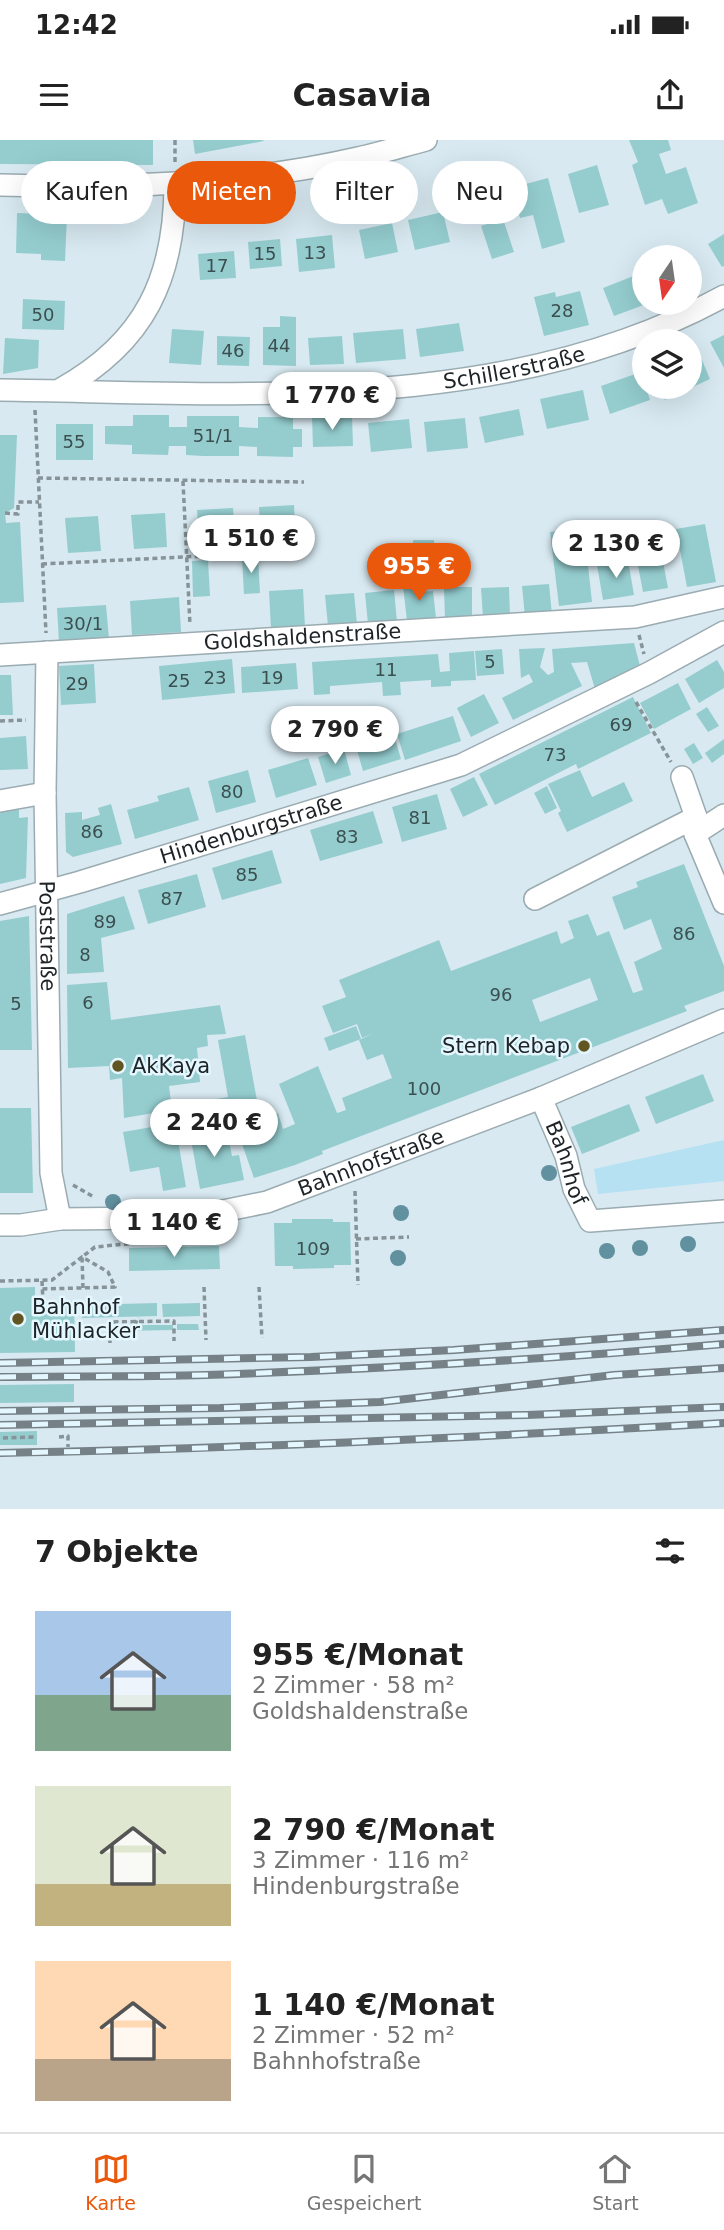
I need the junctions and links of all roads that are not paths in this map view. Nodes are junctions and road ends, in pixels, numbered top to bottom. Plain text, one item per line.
1 (426, 140) edge
2 (296, 169) edge
3 (167, 184) edge
4 (0, 185) edge
5 (173, 224) edge
6 (724, 296) edge
7 (0, 390) edge
8 (58, 390) junction
9 (724, 597) edge
10 (724, 632) edge
11 (47, 647) junction
12 (0, 654) edge
13 (682, 777) dead end
14 (45, 793) junction
15 (0, 801) edge
16 (724, 815) edge
17 (696, 826) junction
18 (48, 890) junction
19 (535, 899) dead end
20 (724, 903) edge
21 (0, 904) edge
22 (724, 1020) edge
23 (541, 1098) junction
24 (724, 1211) edge
25 (60, 1219) junction
26 (0, 1225) edge

1 - 2 street
3 - 4 street
5 - 8 street
6 - 8 street, Schillerstraße
7 - 8 street, Schillerstraße
9 - 11 street, Goldshaldenstraße
10 - 18 street, Hindenburgstraße
11 - 12 street, Goldshaldenstraße
11 - 14 street, Poststraße
13 - 17 street
14 - 15 street
14 - 18 street, Poststraße
16 - 17 street
17 - 19 street
17 - 20 street
18 - 21 street, Hindenburgstraße
18 - 25 street, Poststraße
22 - 23 street, Bahnhofstraße
23 - 24 street, Bahnhof
23 - 25 street, Bahnhofstraße
25 - 26 street, Bahnhofstraße

